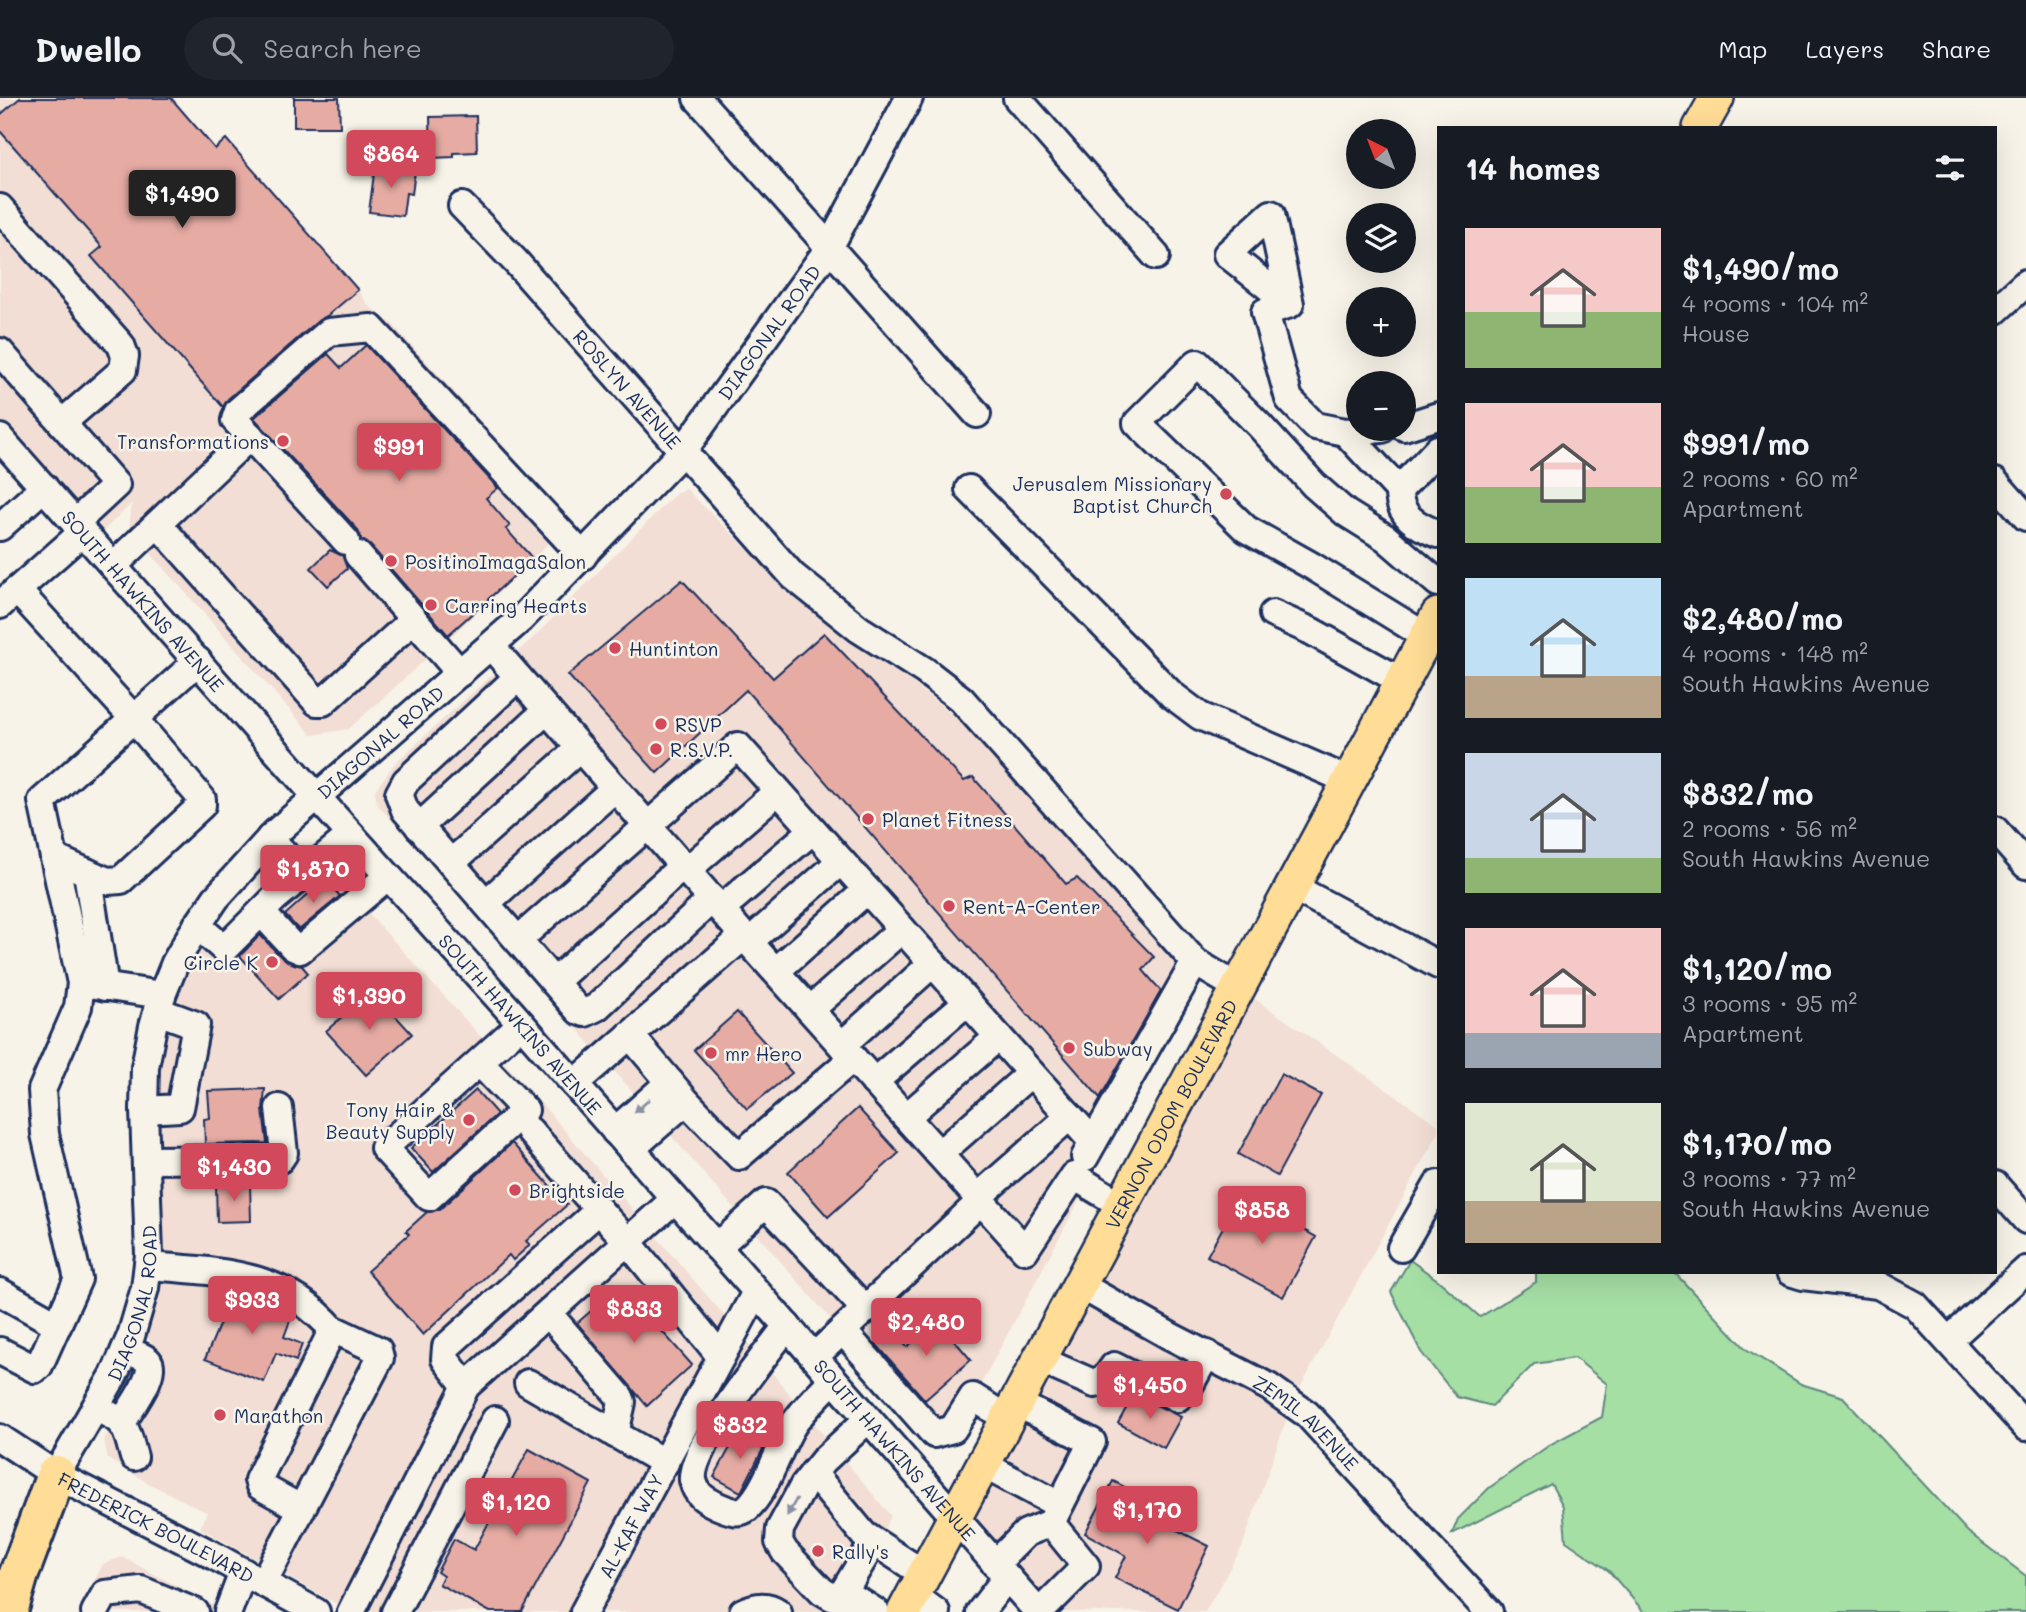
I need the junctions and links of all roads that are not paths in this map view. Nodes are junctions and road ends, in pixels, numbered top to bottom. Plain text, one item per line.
1 (697, 98) edge
2 (909, 98) edge
3 (1017, 98) edge
4 (1717, 98) edge
5 (1701, 126) edge
6 (462, 205) dead end
7 (0, 208) edge
8 (829, 248) junction
9 (1157, 256) dead end
10 (2026, 283) edge
11 (1290, 304) dead end
12 (1997, 309) edge
13 (0, 352) edge
14 (976, 414) dead end
15 (1437, 416) edge
16 (1416, 423) edge
17 (62, 424) junction
18 (1345, 432) joint
19 (250, 436) junction
20 (0, 438) edge
21 (1437, 450) edge
22 (683, 451) junction
23 (1997, 484) edge
24 (44, 487) junction
25 (969, 489) dead end
26 (1399, 490) junction
27 (2026, 517) edge
28 (158, 524) junction
29 (0, 527) edge
30 (79, 527) junction
31 (1437, 534) edge
32 (583, 556) junction
33 (113, 566) junction
34 (1437, 582) edge
35 (9, 598) edge
36 (1273, 614) dead end
37 (413, 620) junction
38 (1433, 626) edge
39 (491, 646) junction
40 (198, 661) junction
41 (460, 673) junction
42 (518, 677) junction
43 (1403, 682) junction
44 (547, 710) junction
45 (134, 719) junction
46 (580, 748) junction
47 (1350, 781) junction
48 (615, 788) junction
49 (778, 791) junction
50 (316, 796) junction
51 (648, 826) junction
52 (419, 827) junction
53 (813, 830) junction
54 (1997, 832) edge
55 (351, 835) junction
56 (270, 838) junction
57 (54, 858) junction
58 (841, 860) junction
59 (451, 863) junction
60 (2026, 865) edge
61 (685, 868) junction
62 (87, 872) junction
63 (302, 874) junction
64 (388, 876) junction
65 (1293, 887) junction
66 (867, 890) junction
67 (486, 903) junction
68 (716, 904) junction
69 (261, 912) junction
70 (197, 925) junction
71 (902, 929) junction
72 (747, 939) junction
73 (518, 940) junction
74 (1195, 962) junction
75 (933, 963) junction
76 (1437, 964) edge
77 (776, 971) junction
78 (554, 982) junction
79 (93, 985) junction
80 (1239, 988) junction
81 (967, 1002) junction
82 (160, 1003) junction
83 (810, 1010) junction
84 (522, 1024) junction
85 (630, 1035) junction
86 (998, 1037) junction
87 (847, 1051) junction
88 (479, 1062) junction
89 (1031, 1073) junction
90 (874, 1082) junction
91 (574, 1084) junction
92 (678, 1091) junction
93 (279, 1108) dead end
94 (144, 1110) junction
95 (1070, 1116) junction
96 (906, 1117) junction
97 (530, 1131) dead end
98 (623, 1140) junction
99 (1093, 1142) junction
100 (939, 1154) junction
101 (148, 1160) junction
102 (1074, 1176) junction
103 (1437, 1186) edge
104 (1997, 1187) edge
105 (675, 1199) junction
106 (979, 1199) junction
107 (1123, 1206) junction
108 (599, 1210) junction
109 (2026, 1220) edge
110 (628, 1241) junction
111 (717, 1247) junction
112 (1401, 1248) dead end
113 (148, 1266) junction
114 (2026, 1270) edge
115 (1796, 1274) edge
116 (1080, 1285) junction
117 (0, 1292) edge
118 (757, 1292) junction
119 (866, 1310) junction
120 (548, 1313) junction
121 (58, 1325) junction
122 (787, 1326) junction
123 (334, 1331) junction
124 (844, 1331) junction
125 (1949, 1340) junction
126 (125, 1350) junction
127 (0, 1351) edge
128 (1207, 1354) junction
129 (722, 1357) junction
130 (814, 1357) junction
131 (1040, 1360) junction
132 (833, 1380) junction
133 (528, 1383) dead end
134 (466, 1386) junction
135 (694, 1407) junction
136 (95, 1408) junction
137 (1012, 1411) junction
138 (868, 1419) junction
139 (495, 1420) dead end
140 (719, 1420) junction
141 (122, 1423) junction
142 (2026, 1427) edge
143 (615, 1434) junction
144 (0, 1438) edge
145 (134, 1457) dead end
146 (665, 1463) junction
147 (984, 1465) junction
148 (813, 1473) junction
149 (56, 1475) junction
150 (302, 1510) junction
151 (1055, 1514) junction
152 (955, 1518) junction
153 (873, 1543) junction
154 (0, 1559) edge
155 (1001, 1570) junction
156 (253, 1577) junction
157 (841, 1595) junction
158 (919, 1598) edge
159 (8, 1612) edge
160 (95, 1612) edge
161 (195, 1612) edge
162 (228, 1612) edge
163 (316, 1612) edge
164 (351, 1612) edge
165 (395, 1612) edge
166 (584, 1612) edge
167 (743, 1612) edge
168 (778, 1612) edge
169 (876, 1612) edge
170 (980, 1612) edge
171 (1039, 1612) edge
172 (1489, 1612) edge

1 - 8 street
2 - 8 street, DIAGONAL ROAD
3 - 9 street
4 - 5 main road
6 - 22 street, ROSLYN AVENUE
7 - 17 street
8 - 14 street
8 - 22 street, DIAGONAL ROAD
10 - 12 street
11 - 18 street
13 - 17 street
15 - 16 street
17 - 30 street
18 - 26 street
19 - 28 street
19 - 32 street
19 - 37 street
20 - 24 street, SOUTH HAWKINS AVENUE
21 - 26 street
22 - 32 street, DIAGONAL ROAD
22 - 74 street, ROSLYN AVENUE
23 - 27 street
24 - 29 street
24 - 30 street, SOUTH HAWKINS AVENUE
25 - 47 street
26 - 31 street
28 - 33 street
28 - 37 street
30 - 33 street, SOUTH HAWKINS AVENUE
30 - 35 street
32 - 39 street, DIAGONAL ROAD
33 - 40 street, SOUTH HAWKINS AVENUE
34 - 38 street
35 - 45 street
36 - 43 street
37 - 41 street
38 - 43 main road, VERNON ODOM BOULEVARD
39 - 41 street, DIAGONAL ROAD
39 - 42 street
40 - 45 street
40 - 50 street, SOUTH HAWKINS AVENUE
41 - 50 street, DIAGONAL ROAD
42 - 44 street
42 - 52 street
43 - 47 main road, VERNON ODOM BOULEVARD
44 - 46 street
44 - 52 street
45 - 57 street
45 - 62 street
46 - 48 street
46 - 59 street
47 - 65 main road, VERNON ODOM BOULEVARD
48 - 51 street
48 - 67 street
49 - 51 street
49 - 53 street
49 - 61 street
50 - 55 street, SOUTH HAWKINS AVENUE
50 - 56 street, DIAGONAL ROAD
51 - 61 street
51 - 73 street
52 - 59 street
53 - 58 street
53 - 68 street
54 - 60 street
55 - 63 street
55 - 64 street, SOUTH HAWKINS AVENUE
56 - 63 street
56 - 70 street, DIAGONAL ROAD
57 - 62 street
57 - 79 street
58 - 66 street
58 - 72 street
59 - 67 street
61 - 68 street
61 - 78 street
62 - 79 street
63 - 69 street
64 - 69 street
64 - 84 street, SOUTH HAWKINS AVENUE
65 - 76 street
65 - 80 main road, VERNON ODOM BOULEVARD
66 - 71 street
66 - 77 street
67 - 73 street
68 - 72 street
68 - 78 street
69 - 70 street
70 - 82 street, DIAGONAL ROAD
71 - 75 street
71 - 83 street
72 - 77 street
72 - 85 street
73 - 78 street
74 - 80 street, ROSLYN AVENUE
74 - 99 street
75 - 81 street
75 - 87 street
77 - 83 street
79 - 82 street
79 - 121 street
80 - 107 main road, VERNON ODOM BOULEVARD
81 - 86 street
81 - 90 street
82 - 94 street, DIAGONAL ROAD
82 - 94 street
83 - 87 street
84 - 88 street
84 - 91 street, SOUTH HAWKINS AVENUE
85 - 91 street
85 - 92 street
86 - 89 street
86 - 96 street
87 - 90 street
87 - 92 street
88 - 88 street
89 - 95 street
89 - 100 street
90 - 96 street
91 - 98 street, SOUTH HAWKINS AVENUE
92 - 98 street
93 - 101 street
94 - 101 street, DIAGONAL ROAD
95 - 99 street
95 - 106 street
96 - 100 street
97 - 108 street
98 - 105 street, SOUTH HAWKINS AVENUE
99 - 102 street
100 - 106 street
101 - 113 street, DIAGONAL ROAD
102 - 106 street
102 - 107 street
103 - 112 street
104 - 109 street
105 - 110 street
105 - 111 street, SOUTH HAWKINS AVENUE
106 - 119 street
107 - 116 main road, VERNON ODOM BOULEVARD
108 - 110 street
108 - 134 street
110 - 120 street
110 - 129 street
111 - 118 street, SOUTH HAWKINS AVENUE
111 - 119 street
113 - 123 street
113 - 126 street, DIAGONAL ROAD
114 - 125 street
115 - 125 street
116 - 128 street, ZEMIL AVENUE
116 - 131 main road, VERNON ODOM BOULEVARD
117 - 121 street
118 - 122 street, SOUTH HAWKINS AVENUE
118 - 129 street, AL-KAF WAY
119 - 124 street
120 - 134 street
120 - 143 street
121 - 127 street
122 - 130 street, SOUTH HAWKINS AVENUE
122 - 140 street
123 - 150 street
123 - 150 street
124 - 130 street
124 - 137 street
125 - 142 street
126 - 136 street, DIAGONAL ROAD
126 - 141 street
128 - 131 street
128 - 172 street, ZEMIL AVENUE
129 - 135 street, AL-KAF WAY
130 - 132 street, SOUTH HAWKINS AVENUE
131 - 137 main road, VERNON ODOM BOULEVARD
132 - 138 street, SOUTH HAWKINS AVENUE
132 - 140 street
133 - 143 street
134 - 164 street
135 - 140 street
135 - 146 street, AL-KAF WAY
136 - 141 street
136 - 149 street, DIAGONAL ROAD
137 - 147 main road, VERNON ODOM BOULEVARD
137 - 151 street
138 - 148 street
138 - 152 street, SOUTH HAWKINS AVENUE
139 - 165 street
141 - 145 street
143 - 146 street
144 - 149 street, FREDERICK BOULEVARD
146 - 166 street, AL-KAF WAY
147 - 151 street
147 - 152 main road, VERNON ODOM BOULEVARD
148 - 153 street
148 -> 157 street
149 - 154 highway
149 - 156 street, FREDERICK BOULEVARD
149 - 159 highway
150 - 156 street
151 - 155 street
151 - 171 street
152 - 155 street, SOUTH HAWKINS AVENUE
152 - 158 main road, VERNON ODOM BOULEVARD
153 - 157 street
153 - 158 street
155 - 170 street
155 - 171 street, SOUTH HAWKINS AVENUE
156 - 162 street
156 - 163 street, FREDERICK BOULEVARD
157 - 169 street
160 - 161 street
167 - 168 street

